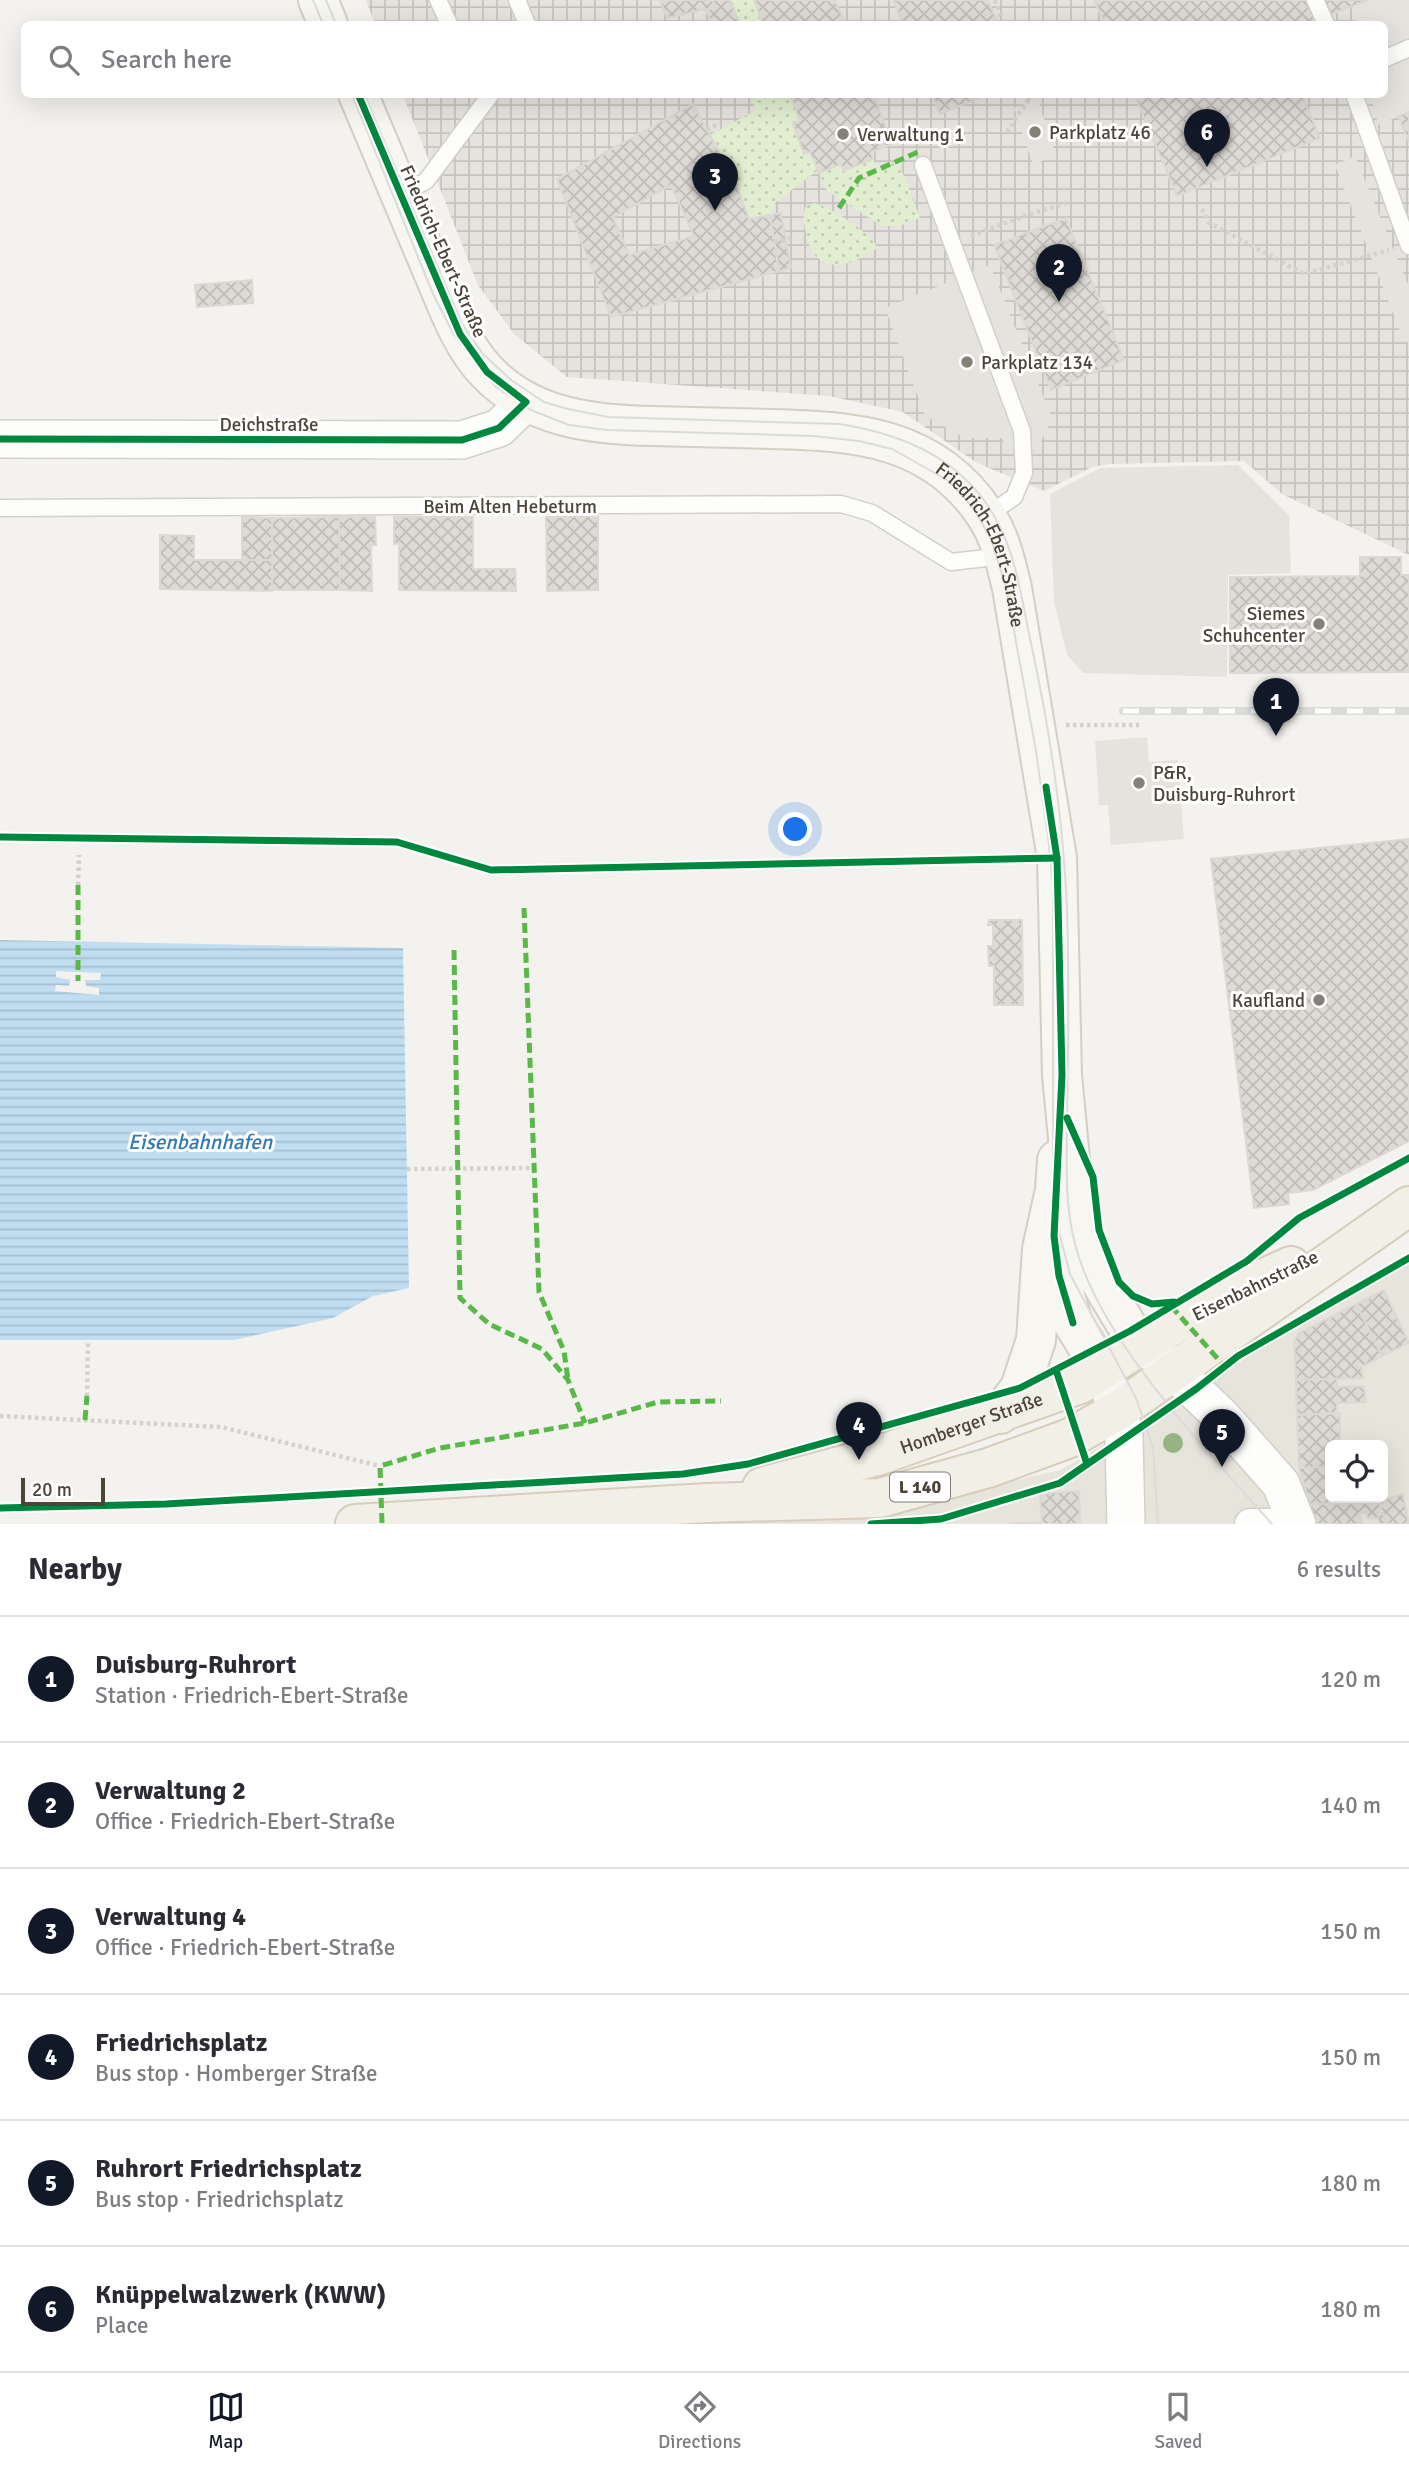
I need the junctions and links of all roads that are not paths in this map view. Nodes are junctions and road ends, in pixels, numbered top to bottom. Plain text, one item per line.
1 (318, 0) edge
2 (438, 0) edge
3 (517, 0) edge
4 (1315, 0) edge
5 (327, 21) edge
6 (448, 21) edge
7 (526, 21) edge
8 (1325, 21) edge
9 (1409, 48) edge
10 (1388, 57) edge
11 (360, 98) edge
12 (484, 98) edge
13 (1355, 98) edge
14 (923, 165) dead end
15 (400, 195) junction
16 (1409, 245) edge
17 (526, 402) junction
18 (0, 439) edge
19 (0, 509) edge
20 (986, 516) junction
21 (1004, 556) junction
22 (1062, 1074) junction
23 (1055, 1190) junction
24 (1409, 1206) edge
25 (1369, 1231) junction
26 (1144, 1344) junction
27 (1102, 1371) junction
28 (1174, 1371) junction
29 (1119, 1410) junction
30 (1000, 1414) junction
31 (707, 1503) junction
32 (595, 1518) edge
33 (355, 1524) edge
34 (1126, 1524) edge
35 (1250, 1524) edge
36 (1272, 1524) edge
37 (1297, 1524) edge

1 - 5 main road
2 - 6 lane
3 - 7 lane
4 - 8 lane
9 - 10 lane
11 - 15 main road, Friedrich-Ebert-Straße
12 - 15 lane
13 - 16 lane
14 - 20 lane
15 - 17 main road, Friedrich-Ebert-Straße
17 - 18 street, Deichstraße
17 - 20 main road, Friedrich-Ebert-Straße
19 - 21 lane, Beim Alten Hebeturm
20 - 21 main road, Friedrich-Ebert-Straße
21 - 22 main road, Friedrich-Ebert-Straße
22 - 23 main road
22 - 26 main road, Friedrich-Ebert-Straße
23 - 27 main road
23 - 30 main road
24 - 25 main road, Eisenbahnstraße / L 140
25 - 26 main road, Eisenbahnstraße / L 140
25 - 28 main road, Eisenbahnstraße / L 140
26 - 27 main road, Homberger Straße / L 140
26 - 28 main road, Friedrich-Ebert-Straße
27 - 29 main road
27 - 30 main road, Homberger Straße / L 140
28 - 29 main road, Homberger Straße / L 140
28 - 37 street
29 - 31 main road, Homberger Straße / L 140
29 - 34 street
30 - 31 main road, Homberger Straße / L 140
31 - 32 main road, Homberger Straße / L 140
32 - 33 main road, Homberger Straße / L 140
35 - 36 street

